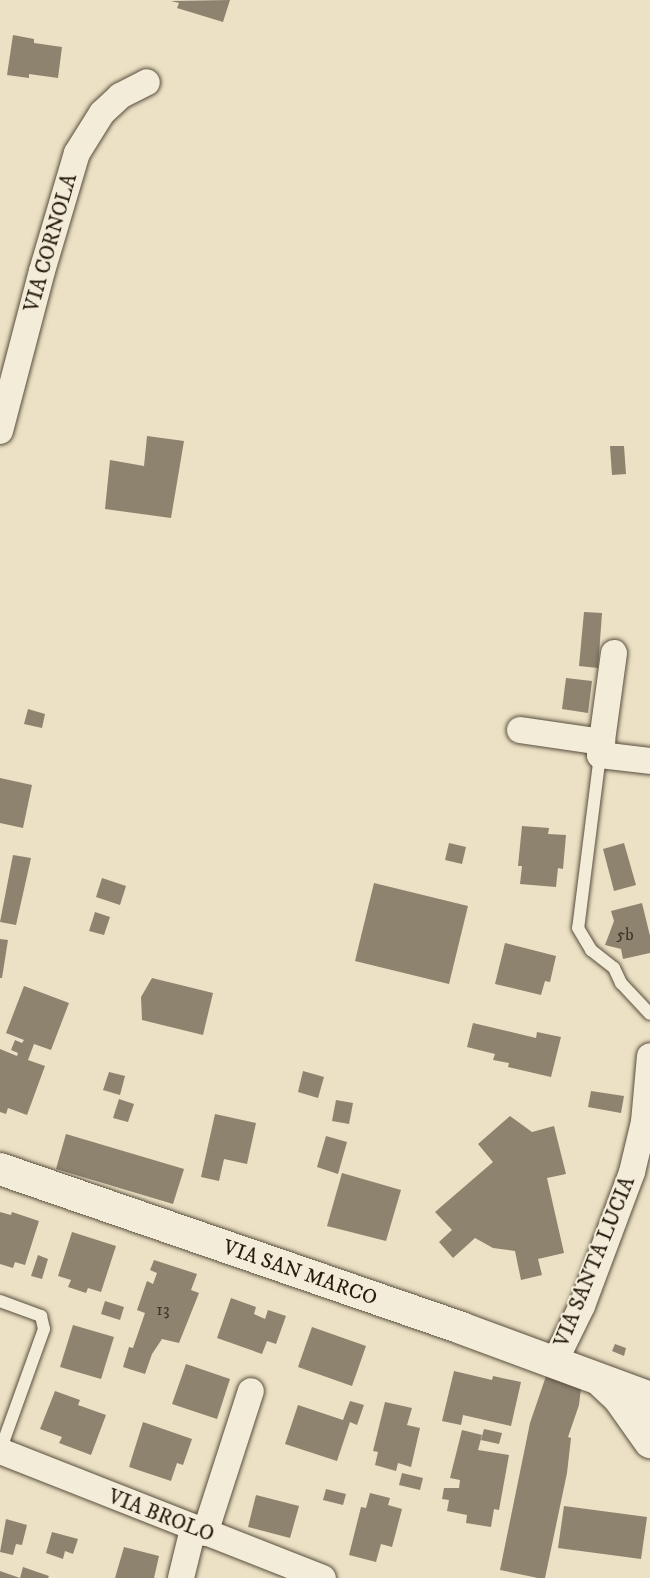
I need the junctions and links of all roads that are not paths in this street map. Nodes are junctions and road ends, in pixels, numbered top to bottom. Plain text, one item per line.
1 (147, 82) dead end
2 (0, 431) edge
3 (614, 653) dead end
4 (520, 730) dead end
5 (601, 749) junction
6 (650, 761) edge
7 (650, 1014) edge
8 (650, 1056) edge
9 (0, 1169) edge
10 (0, 1300) edge
11 (555, 1361) junction
12 (599, 1380) junction
13 (252, 1391) dead end
14 (650, 1398) edge
15 (650, 1442) edge
16 (0, 1451) edge
17 (199, 1531) junction
18 (182, 1578) edge
19 (323, 1578) edge

1 - 2 street, VIA CORNOLA
3 - 5 street
4 - 5 street
5 - 6 street
5 - 7 lane
8 - 11 street, VIA SANTA LUCIA
9 - 11 street, VIA SAN MARCO
10 - 16 lane
11 - 12 street, VIA SAN MARCO
12 - 14 street, VIA SAN MARCO
12 - 15 street, VIA SAN MARCO
13 - 17 street
16 - 17 street, VIA BROLO
17 - 18 street
17 - 19 street, VIA BROLO

